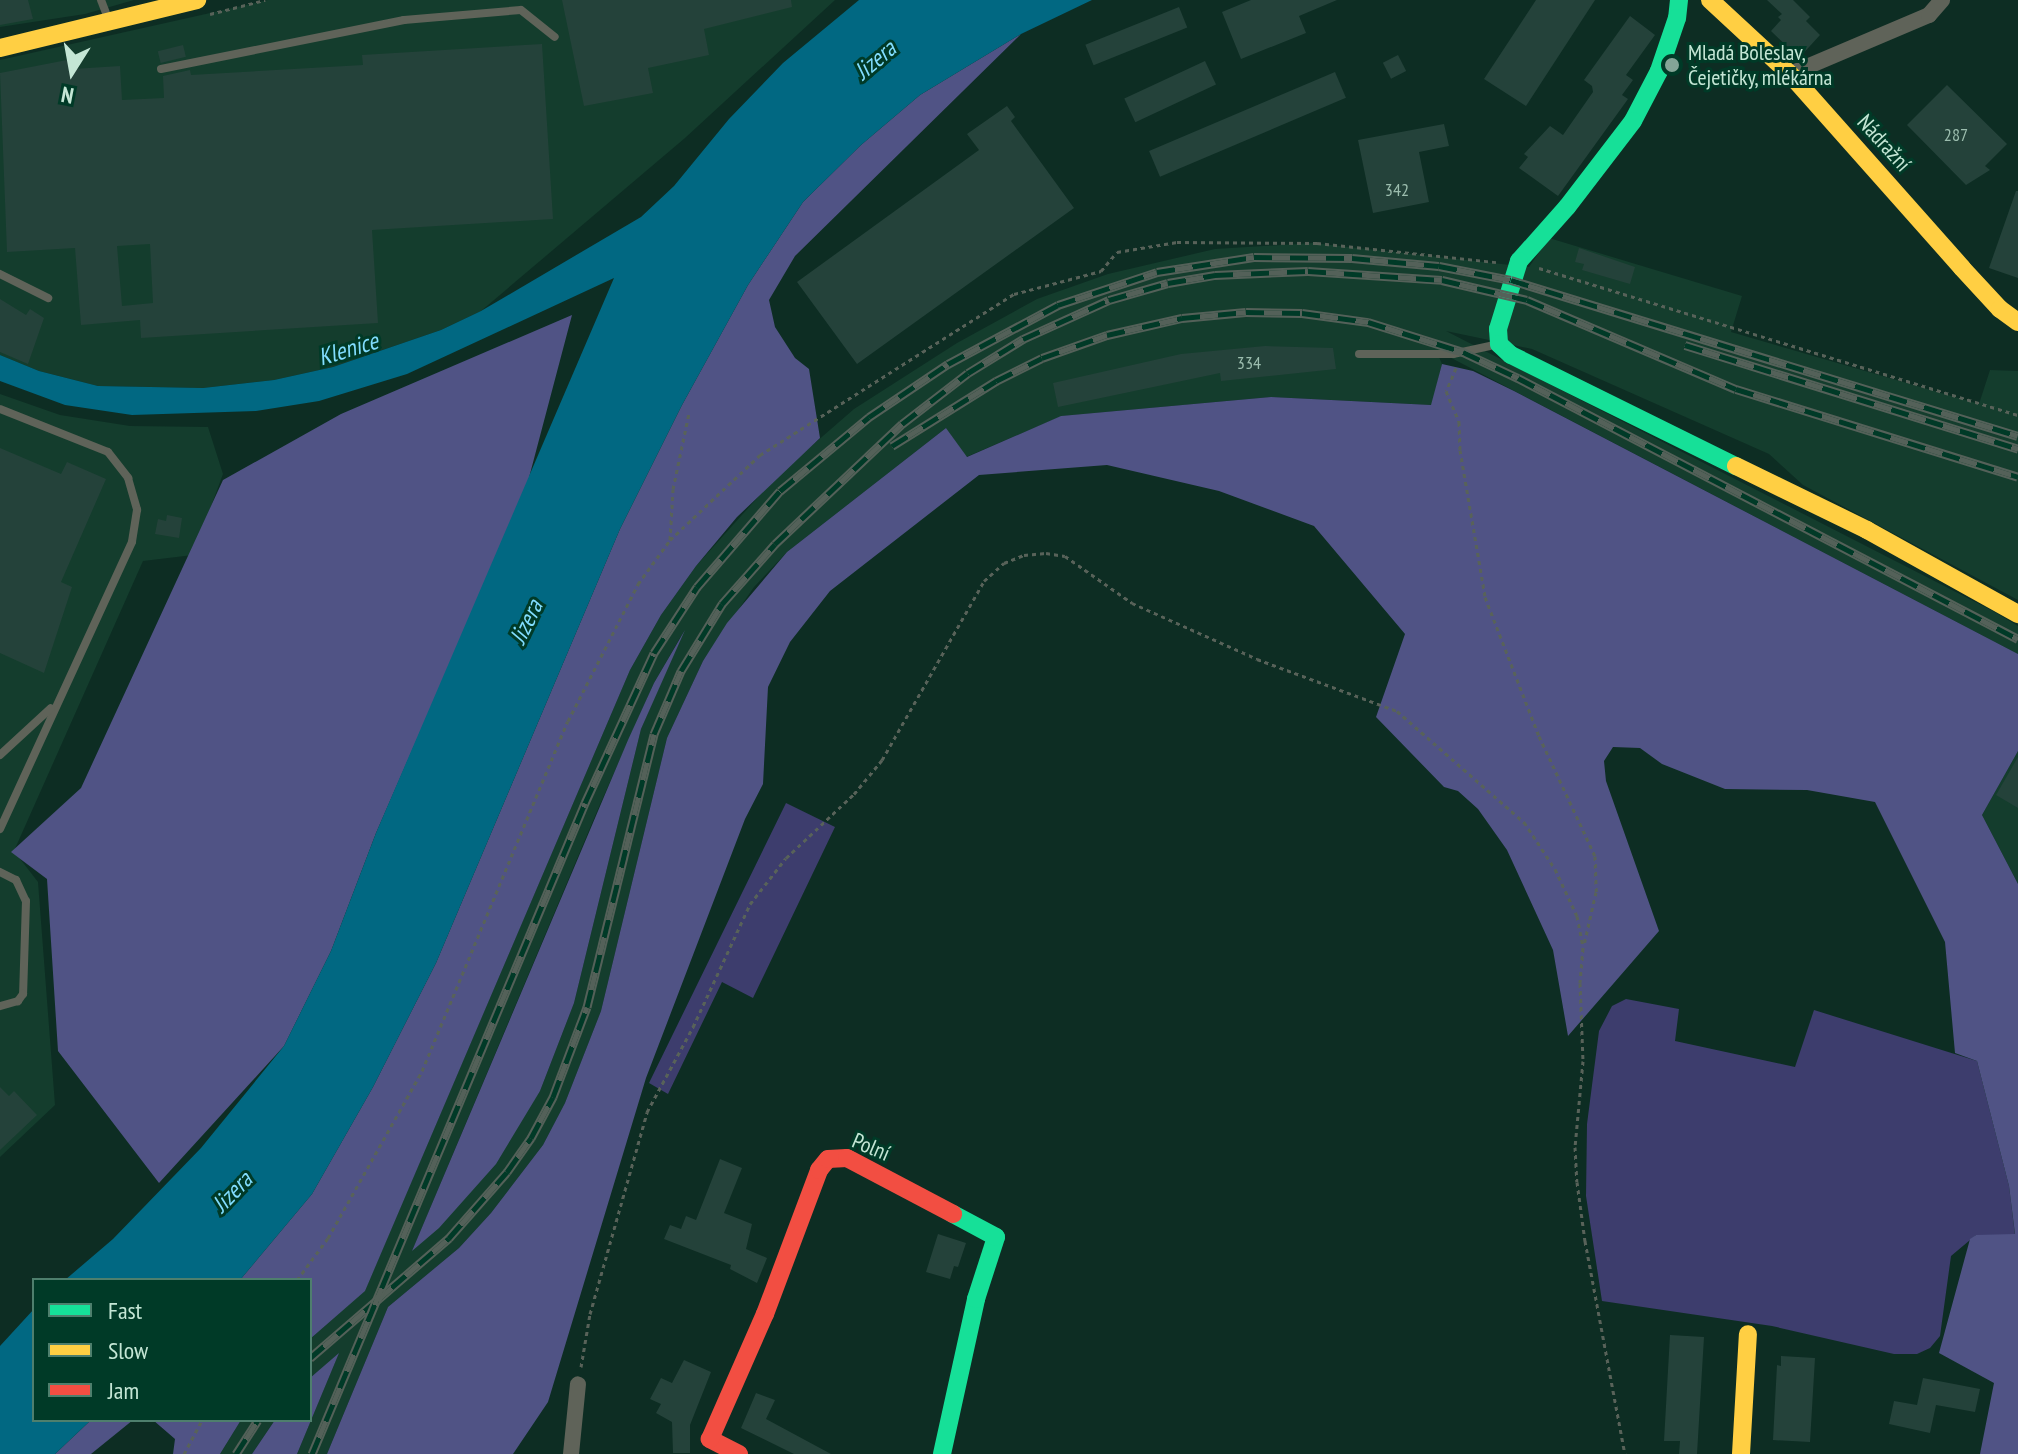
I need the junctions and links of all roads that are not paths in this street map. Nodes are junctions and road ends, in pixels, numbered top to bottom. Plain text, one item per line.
1 (101, 0) edge
2 (517, 0) edge
3 (1679, 0) edge
4 (1710, 0) edge
5 (1942, 0) edge
6 (198, 9) edge
7 (521, 10) junction
8 (109, 23) junction
9 (555, 37) dead end
10 (0, 48) edge
11 (161, 69) dead end
12 (1790, 74) junction
13 (0, 274) edge
14 (48, 298) dead end
15 (2018, 322) edge
16 (1499, 344) junction
17 (1359, 354) dead end
18 (0, 409) edge
19 (2018, 614) edge
20 (55, 705) junction
21 (0, 755) edge
22 (0, 829) edge
23 (0, 872) edge
24 (0, 1006) edge
25 (1748, 1334) dead end
26 (578, 1384) road end
27 (571, 1454) edge
28 (739, 1454) edge
29 (942, 1454) edge
30 (1741, 1454) edge

1 - 8 lane
2 - 7 lane
3 - 16 street
4 - 12 street, Nádražní
5 - 12 street
6 - 8 street
7 - 9 lane
7 - 11 lane
8 - 10 street
12 - 15 street, Nádražní
13 - 14 lane
16 - 17 lane
16 - 19 street
18 - 20 lane
20 - 21 lane
20 - 22 lane
23 - 24 lane
25 - 30 street
26 - 27 street
28 - 29 street, Polní

